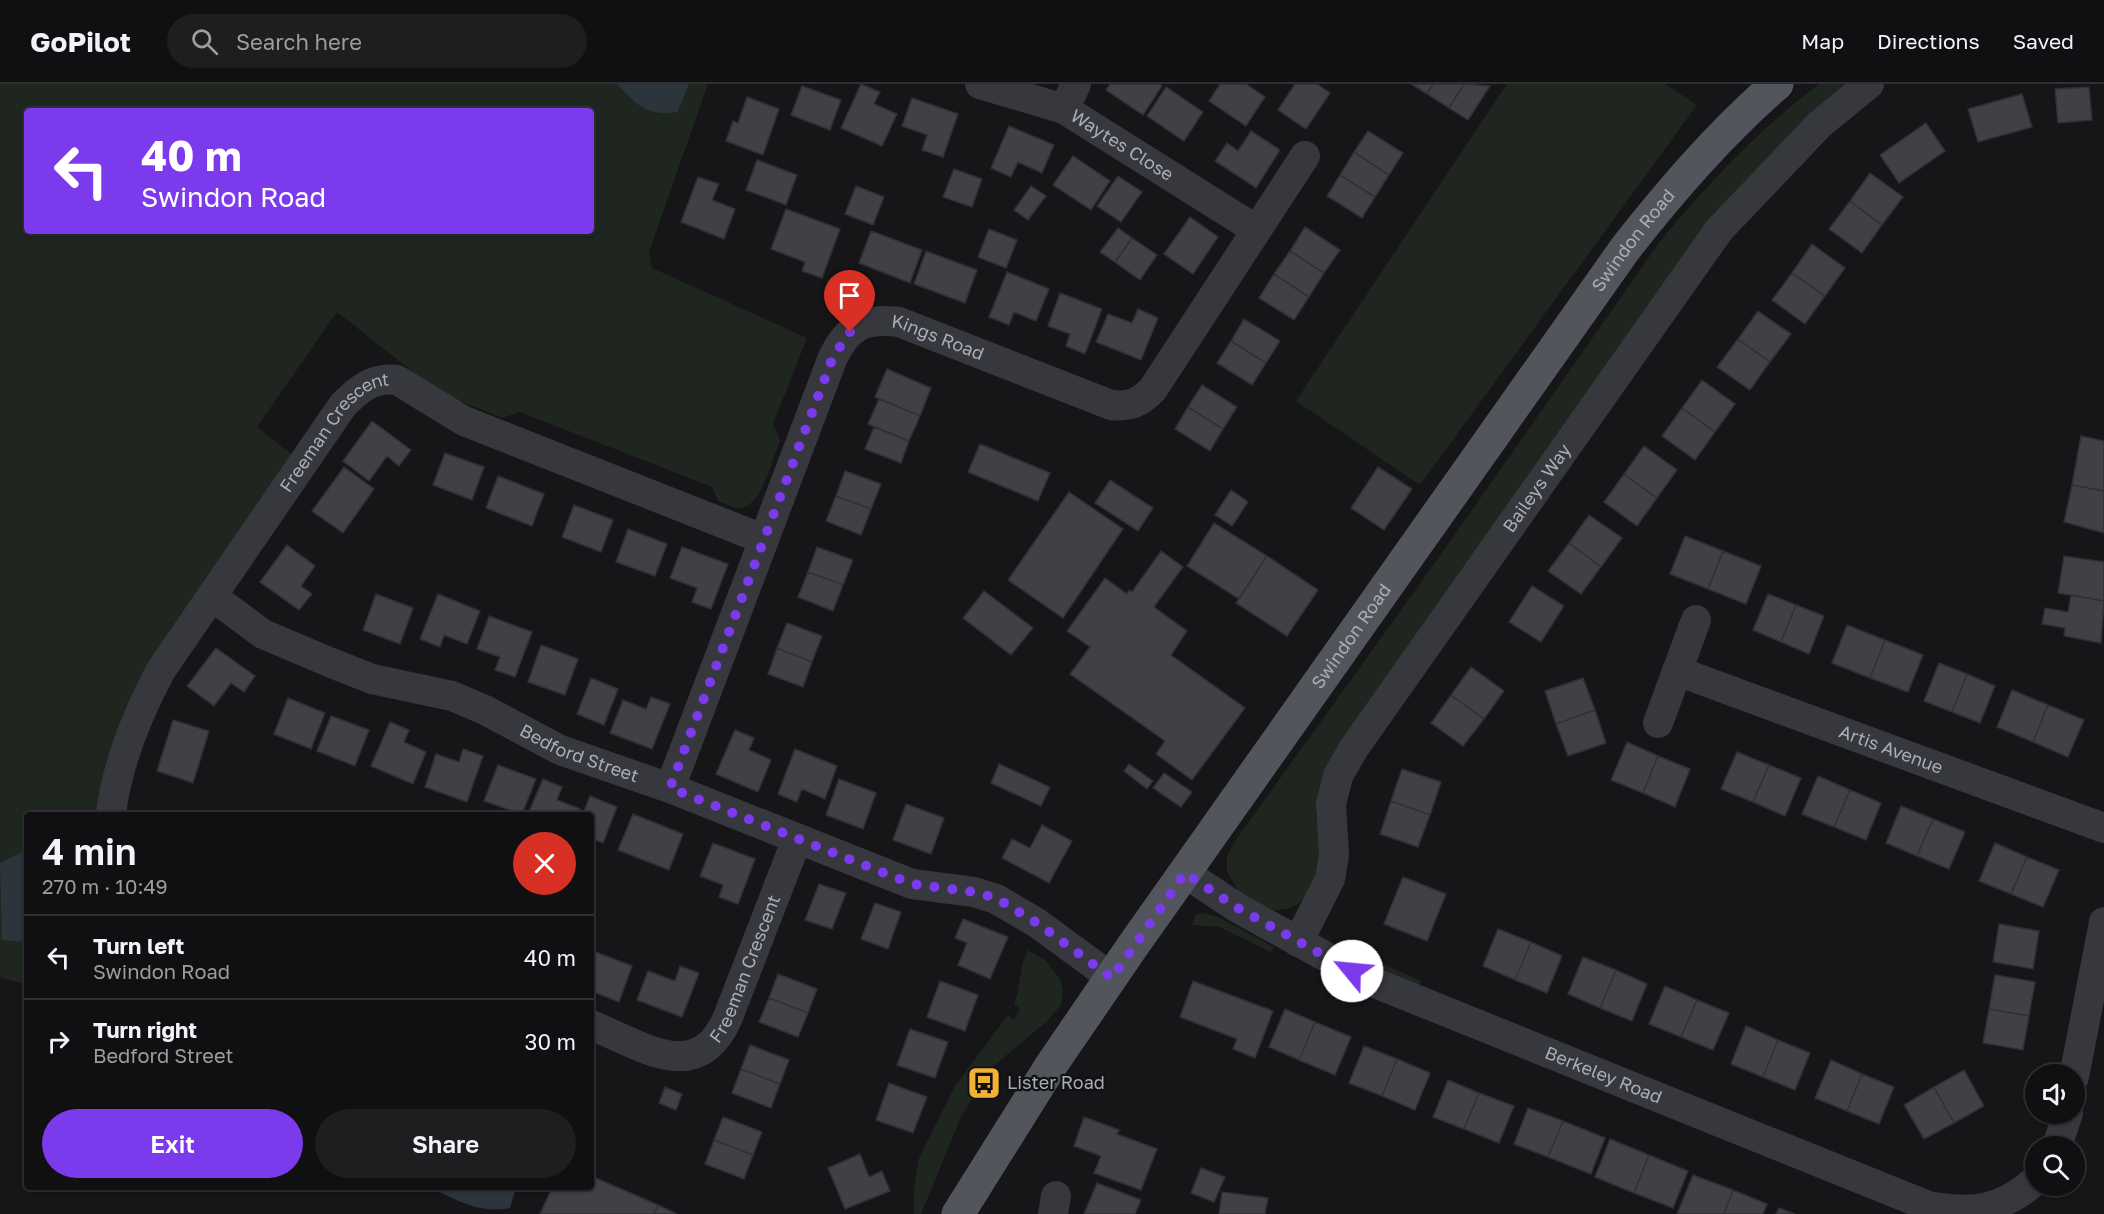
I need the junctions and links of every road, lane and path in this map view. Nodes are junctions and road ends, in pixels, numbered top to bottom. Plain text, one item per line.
1 (980, 84) edge
2 (1777, 84) edge
3 (1869, 84) edge
4 (1070, 97) edge
5 (1305, 156) dead end
6 (1255, 229) junction
7 (763, 539) junction
8 (213, 597) junction
9 (1696, 620) dead end
10 (1677, 670) junction
11 (1658, 723) dead end
12 (670, 788) junction
13 (111, 812) edge
14 (2104, 828) edge
15 (797, 839) junction
16 (1185, 873) junction
17 (2104, 922) edge
18 (1298, 942) junction
19 (1112, 978) junction
20 (594, 1026) edge
21 (2077, 1064) edge
22 (2025, 1188) edge
23 (958, 1214) edge

1 - 4 street, Waytes Close
2 - 16 main road, Swindon Road
3 - 18 street, Baileys Way
4 - 6 street, Waytes Close
5 - 6 street, Kings Road
6 - 7 street, Kings Road
7 - 8 street, Freeman Crescent
7 - 12 street, Kings Road
8 - 12 street, Bedford Street
8 - 13 street, Freeman Crescent
9 - 10 street
10 - 11 street
10 - 14 street, Artis Avenue
12 - 15 street, Bedford Street
15 - 19 street, Bedford Street
15 - 20 street, Freeman Crescent
16 - 18 street, Berkeley Road
16 - 19 main road, Swindon Road
17 - 21 street
18 - 22 street, Berkeley Road
19 - 23 main road, Swindon Road

